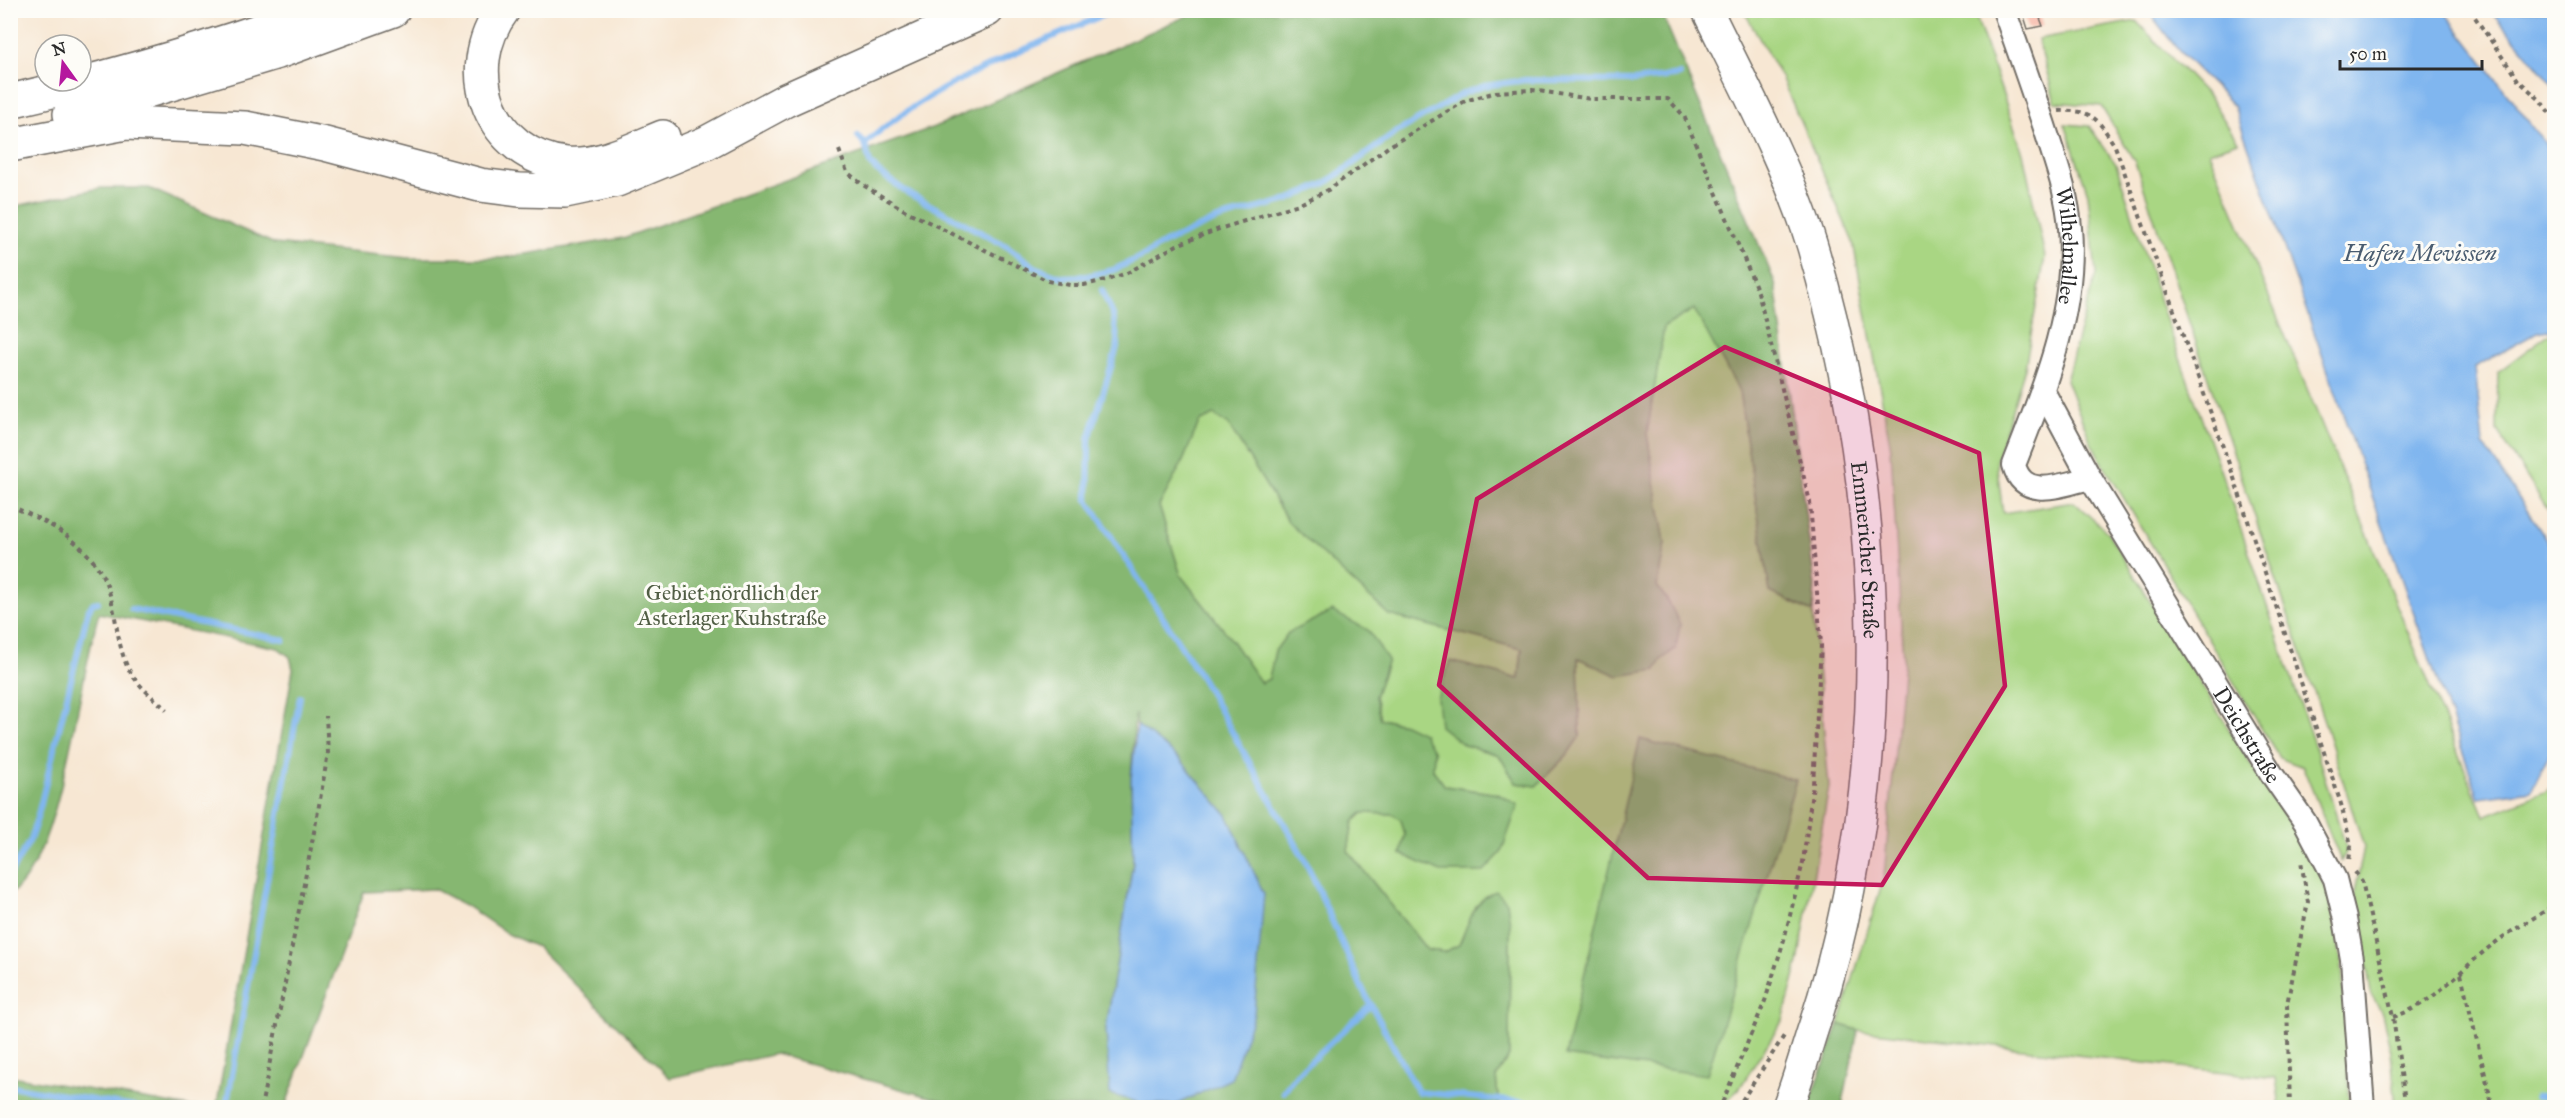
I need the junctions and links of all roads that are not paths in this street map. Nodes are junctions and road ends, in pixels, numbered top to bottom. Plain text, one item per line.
1 (319, 10) edge
2 (393, 10) edge
3 (503, 10) edge
4 (957, 10) edge
5 (987, 10) edge
6 (1707, 10) edge
7 (2004, 10) edge
8 (10, 101) edge
9 (10, 131) edge
10 (10, 145) edge
11 (2043, 391) junction
12 (2090, 478) junction
13 (1786, 1107) edge
14 (2364, 1107) edge

1 - 8 highway
2 - 9 highway
3 - 4 highway
5 - 10 highway
6 - 13 main road, Emmericher Straße
7 - 11 street, Wilhelmallee
11 - 12 street, Deichstraße
11 - 12 street, Wilhelmallee
12 - 14 street, Deichstraße

